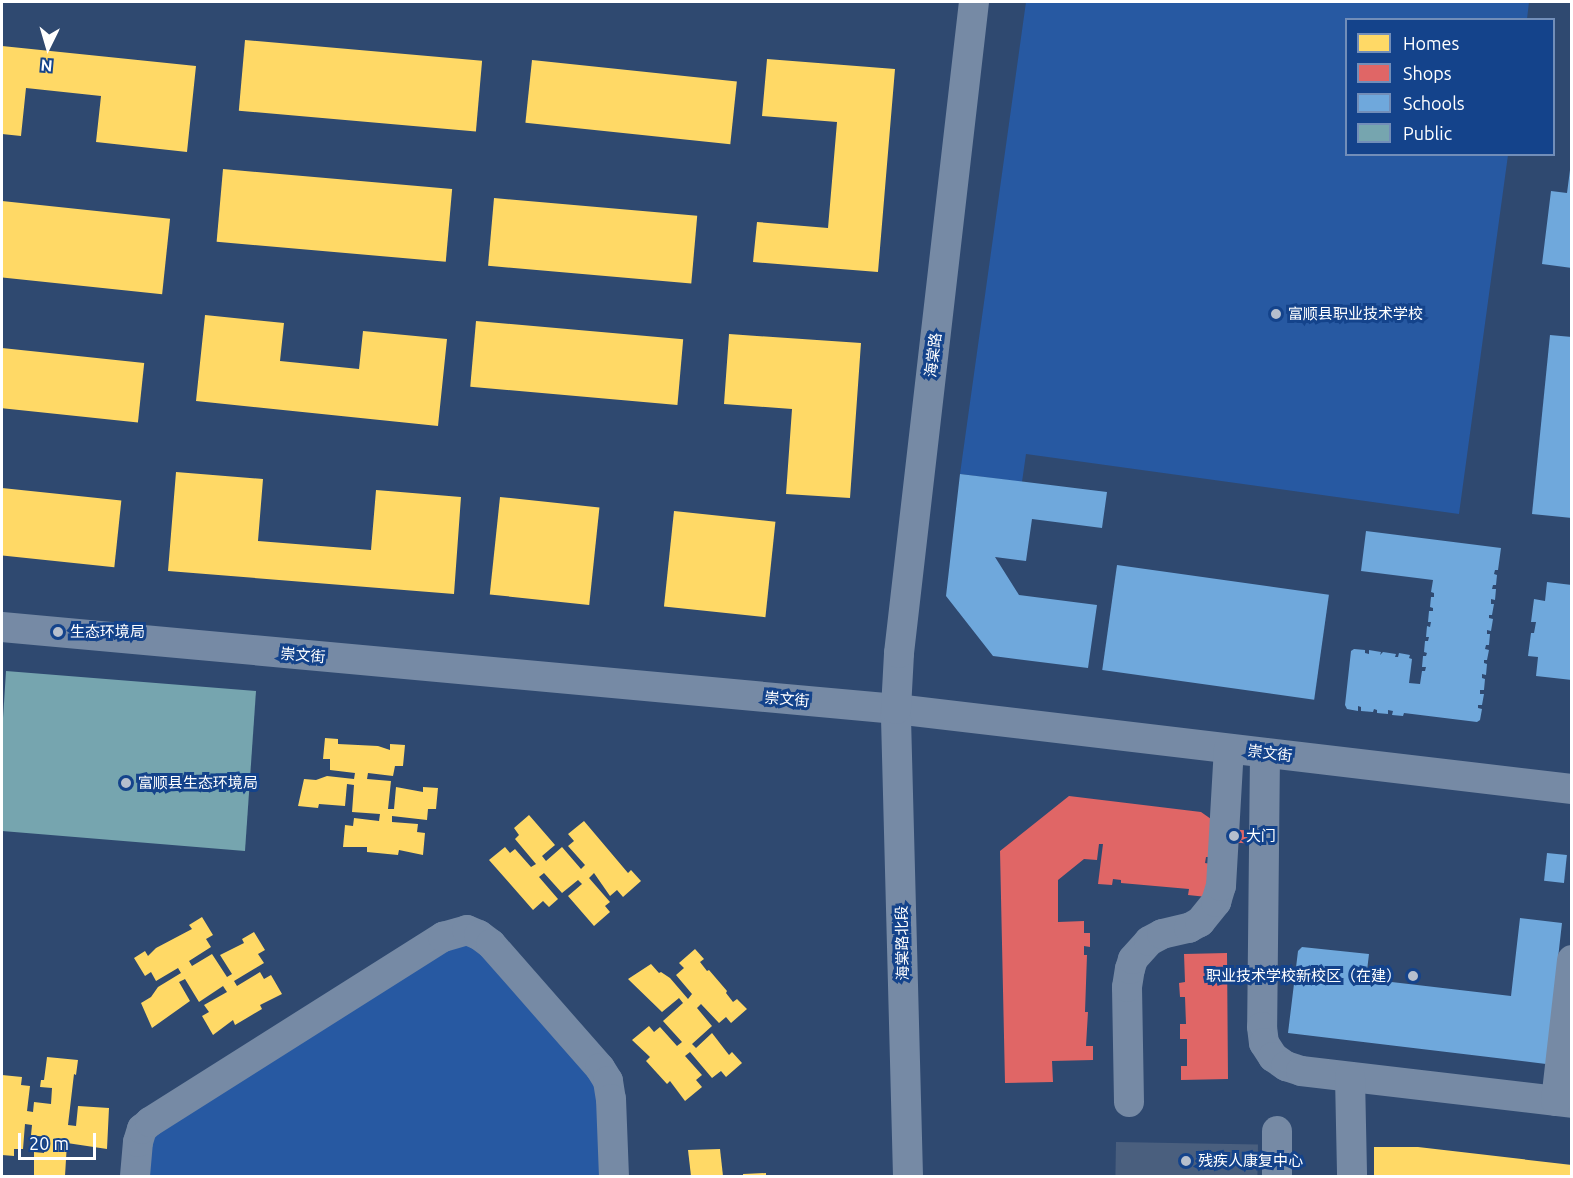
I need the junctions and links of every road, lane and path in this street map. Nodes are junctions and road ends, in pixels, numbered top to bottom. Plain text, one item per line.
1 (974, 2) edge
2 (2, 627) edge
3 (896, 709) junction
4 (1229, 748) junction
5 (1265, 753) junction
6 (1572, 789) edge
7 (1572, 960) edge
8 (1350, 1077) junction
9 (1129, 1102) dead end
10 (1564, 1102) edge
11 (1276, 1131) dead end
12 (135, 1176) edge
13 (614, 1176) edge
14 (908, 1176) edge
15 (1277, 1176) edge
16 (1352, 1176) edge

1 - 3 street, 海棠路
2 - 3 street, 崇文街
3 - 4 street, 崇文街
3 - 14 street, 海棠路北段
4 - 5 street, 崇文街
4 - 9 street
5 - 6 street, 崇文街
5 - 8 street
7 - 10 street
8 - 10 street
8 - 16 street
11 - 15 street
12 - 13 street

